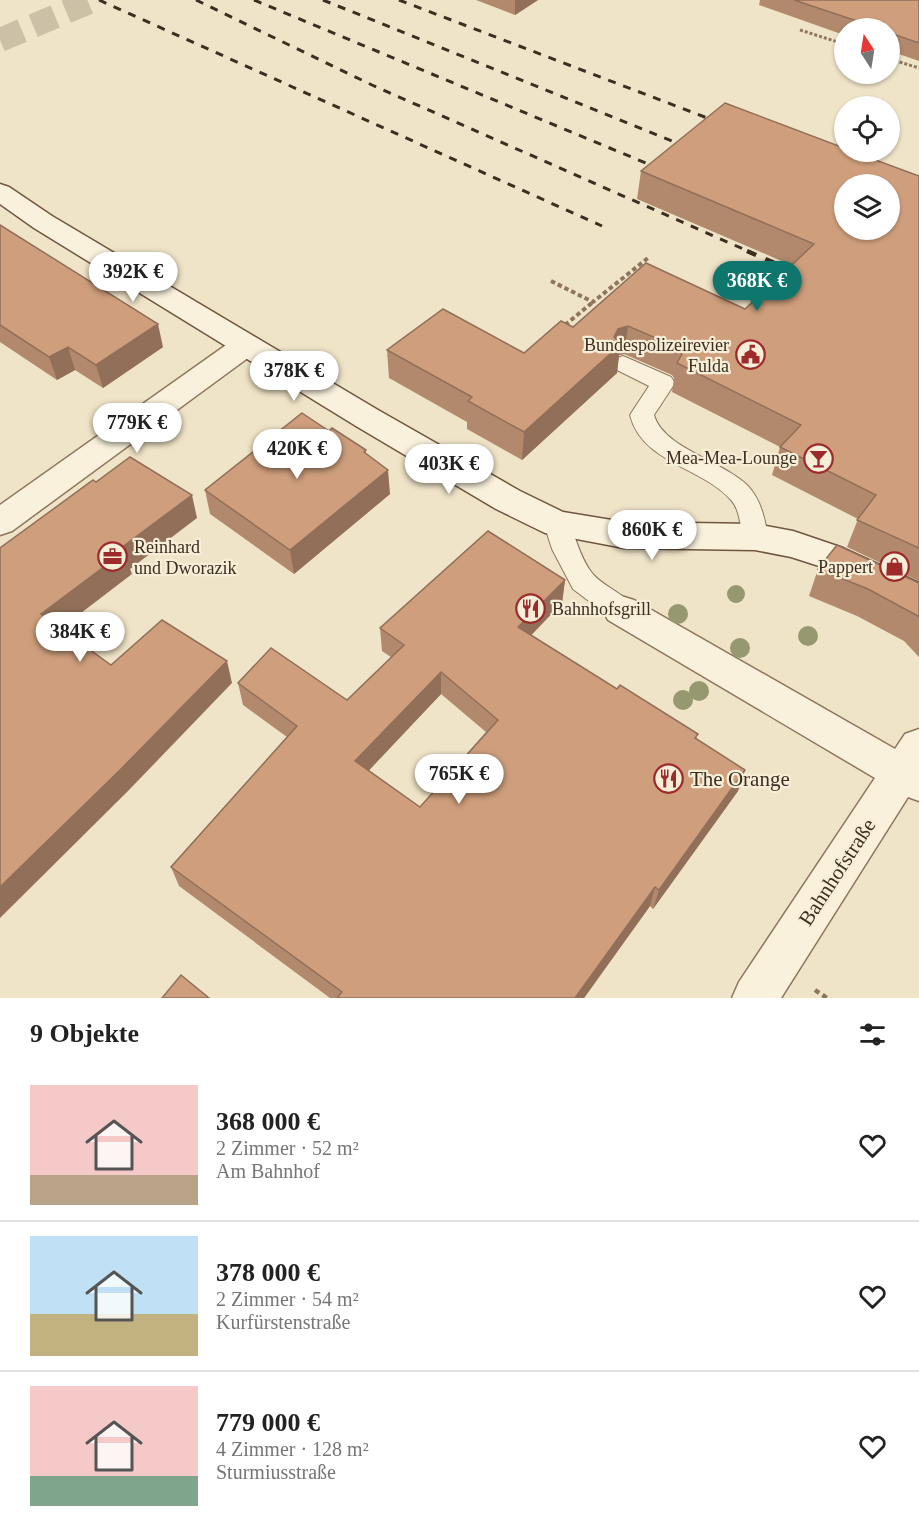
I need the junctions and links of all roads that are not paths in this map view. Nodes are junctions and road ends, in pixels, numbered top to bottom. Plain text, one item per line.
1 (0, 192) edge
2 (246, 345) junction
3 (623, 364) dead end
4 (0, 522) edge
5 (557, 524) junction
6 (755, 537) junction
7 (919, 599) edge
8 (621, 610) joint
9 (913, 767) edge
10 (755, 998) edge

1 - 2 main road
2 - 4 main road
2 - 5 main road
3 - 6 lane
5 - 6 main road
5 - 8 lane
6 - 7 main road
8 - 9 main road
9 - 10 main road, Bahnhofstraße

